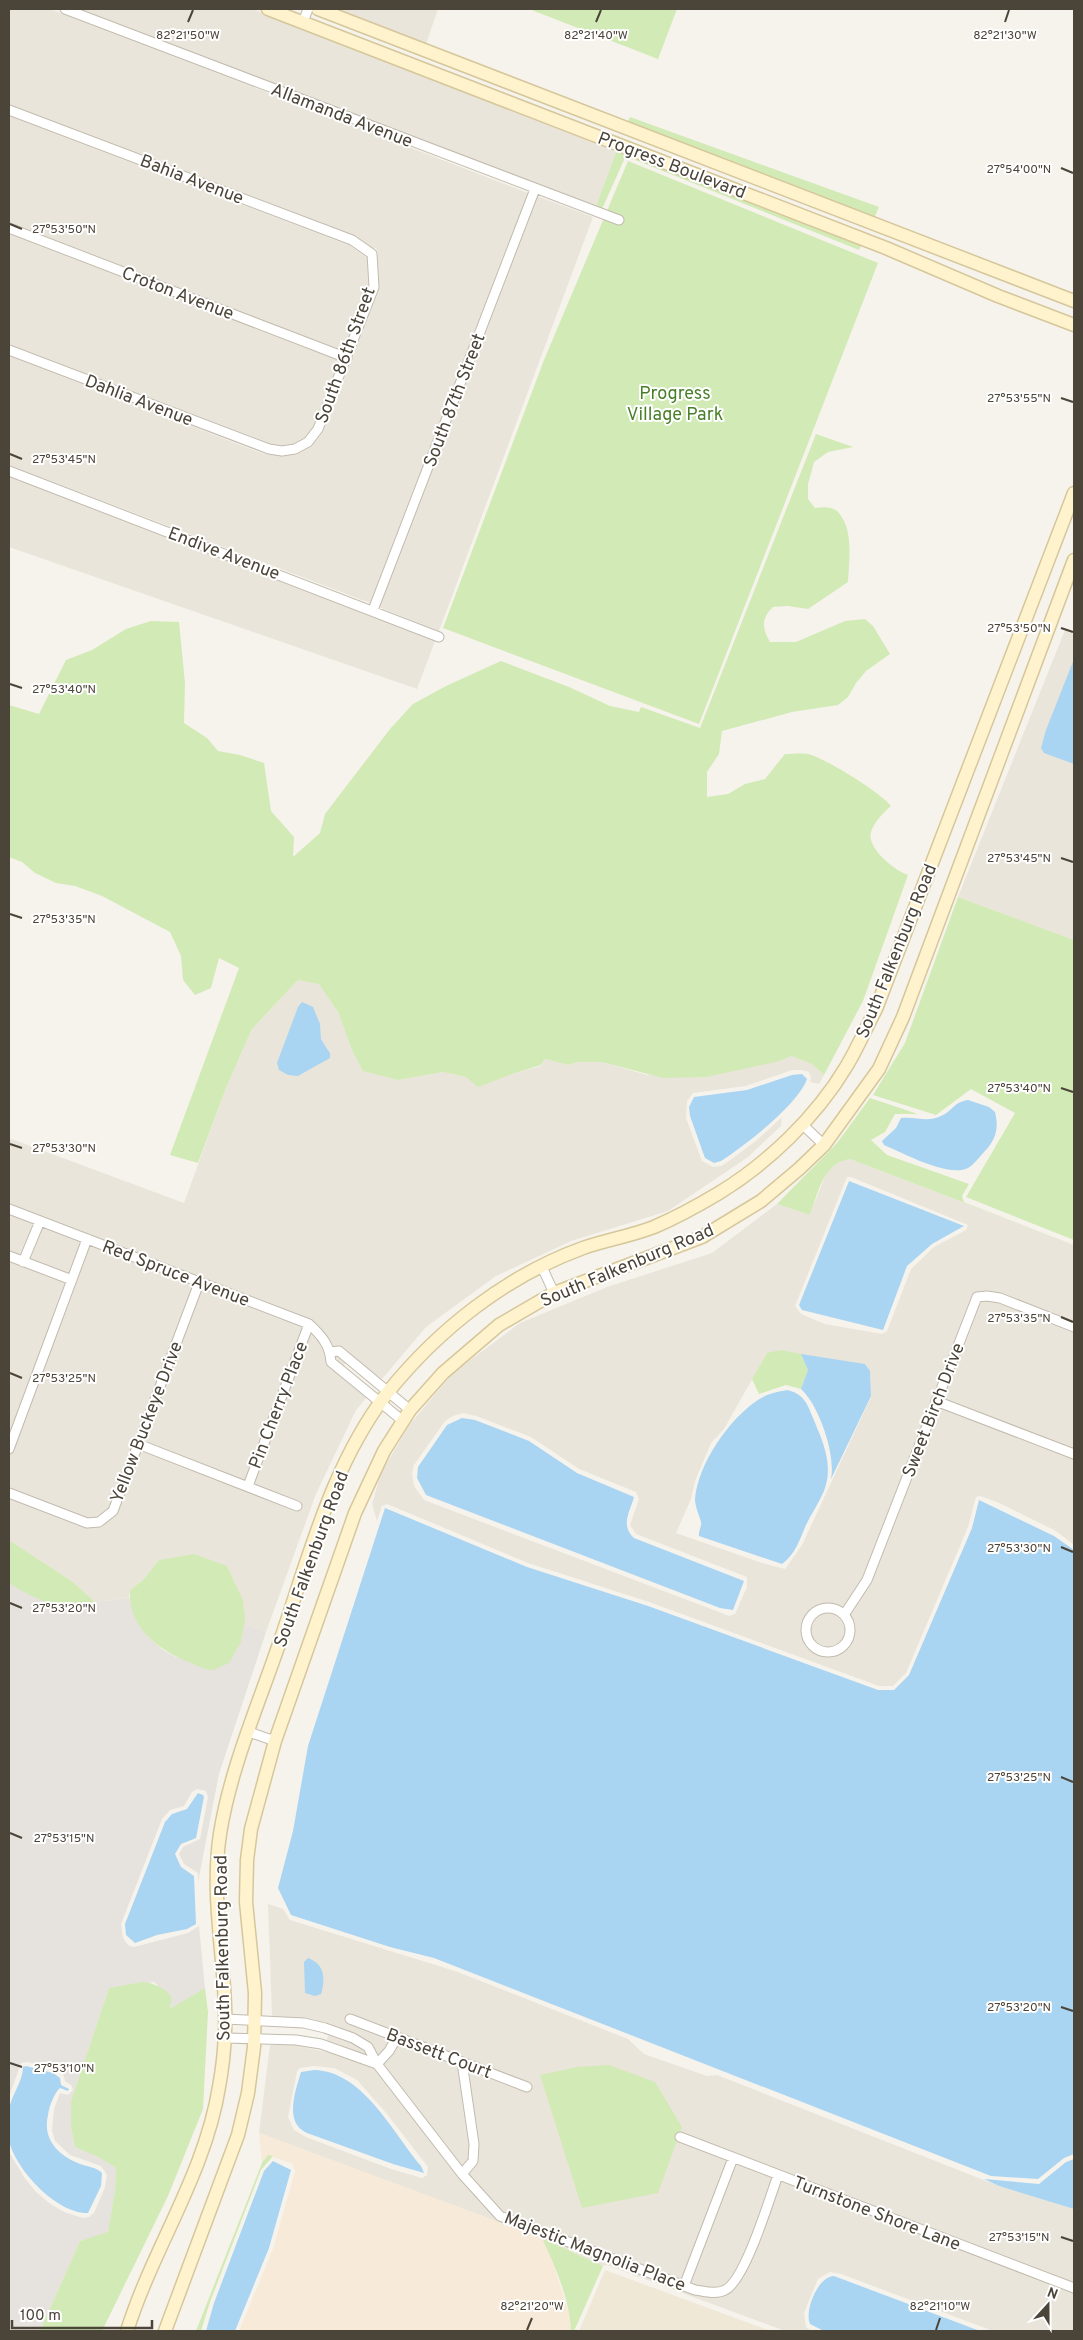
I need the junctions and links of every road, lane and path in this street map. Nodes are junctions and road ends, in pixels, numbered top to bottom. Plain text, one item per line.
1 (65, 9) edge
2 (268, 9) edge
3 (308, 9) edge
4 (318, 9) edge
5 (303, 22) junction
6 (530, 90) junction
7 (524, 108) junction
8 (9, 110) edge
9 (620, 125) junction
10 (643, 154) junction
11 (786, 189) junction
12 (535, 190) junction
13 (619, 220) dead end
14 (9, 228) edge
15 (372, 254) joint
16 (1074, 301) edge
17 (1074, 325) edge
18 (9, 350) edge
19 (347, 358) junction
20 (269, 450) joint
21 (9, 471) edge
22 (1074, 493) edge
23 (1074, 560) edge
24 (373, 610) junction
25 (438, 637) dead end
26 (803, 1125) junction
27 (824, 1145) junction
28 (9, 1209) edge
29 (40, 1221) junction
30 (87, 1239) junction
31 (9, 1256) edge
32 (23, 1262) junction
33 (542, 1267) junction
34 (72, 1280) junction
35 (199, 1283) junction
36 (554, 1292) junction
37 (309, 1324) junction
38 (1074, 1327) edge
39 (330, 1352) junction
40 (352, 1363) junction
41 (344, 1373) junction
42 (388, 1392) junction
43 (936, 1402) junction
44 (380, 1403) junction
45 (406, 1416) junction
46 (138, 1444) junction
47 (9, 1449) edge
48 (1074, 1454) edge
49 (248, 1486) junction
50 (9, 1492) edge
51 (297, 1506) dead end
52 (844, 1616) junction
53 (249, 1732) junction
54 (275, 1741) junction
55 (225, 2019) junction
56 (350, 2019) dead end
57 (254, 2020) junction
58 (325, 2028) junction
59 (397, 2037) junction
60 (225, 2038) junction
61 (254, 2039) junction
62 (321, 2044) junction
63 (462, 2062) junction
64 (377, 2064) junction
65 (527, 2087) dead end
66 (680, 2137) dead end
67 (734, 2158) junction
68 (462, 2174) junction
69 (778, 2175) junction
70 (684, 2286) junction
71 (1074, 2288) edge
72 (127, 2331) edge
73 (165, 2331) edge

1 - 12 street, Allamanda Avenue
2 - 5 street, Progress Boulevard
3 - 5 street
4 - 6 street, Progress Boulevard
5 - 7 street, Progress Boulevard
6 - 7 street
6 - 9 street, Progress Boulevard
7 - 10 street, Progress Boulevard
8 - 15 street, Bahia Avenue
9 - 10 street
9 - 11 street, Progress Boulevard
10 - 11 street
10 - 17 street, Progress Boulevard
11 - 16 street, Progress Boulevard
12 - 13 street, Allamanda Avenue
12 - 24 street, South 87th Street
14 - 19 street, Croton Avenue
15 - 19 street, South 86th Street
18 - 20 street, Dahlia Avenue
19 - 20 street, South 86th Street
21 - 24 street, Endive Avenue
22 - 26 street, South Falkenburg Road
23 - 27 street, South Falkenburg Road
24 - 25 street, Endive Avenue
26 - 27 street
26 - 33 street, South Falkenburg Road
27 - 36 street, South Falkenburg Road
28 - 29 street, Red Spruce Avenue
29 - 30 street, Red Spruce Avenue
29 - 32 street
30 - 34 street
30 - 35 street, Red Spruce Avenue
31 - 32 street
32 - 34 street
33 - 36 street
33 - 42 street, South Falkenburg Road
34 - 47 street
35 - 37 street, Red Spruce Avenue
35 - 46 street, Yellow Buckeye Drive
36 - 45 street, South Falkenburg Road
37 - 39 street, Red Spruce Avenue
37 - 49 street, Pin Cherry Place
38 - 43 street, Sweet Birch Drive
39 - 40 street
39 - 41 street, Red Spruce Avenue
40 - 41 street
40 - 42 street
41 - 44 street, Red Spruce Avenue
42 - 44 street, South Falkenburg Road
42 - 45 street
43 - 48 street
43 - 52 street, Sweet Birch Drive
44 - 45 street, Red Spruce Avenue
44 - 53 street, South Falkenburg Road
45 - 54 street, South Falkenburg Road
46 - 49 street
46 - 50 street, Yellow Buckeye Drive
49 - 51 street
52 - 52 street
53 - 54 street
53 - 55 street, South Falkenburg Road
54 - 57 street, South Falkenburg Road
55 - 57 street, Majestic Magnolia Place
55 - 60 street, South Falkenburg Road
56 - 59 street, Bassett Court
57 - 58 street, Majestic Magnolia Place
57 - 61 street, South Falkenburg Road
58 - 62 street
58 - 64 street, Majestic Magnolia Place
59 - 63 street, Bassett Court
59 - 64 street
60 - 61 street
60 - 72 street, South Falkenburg Road
61 - 62 street
61 - 73 street, South Falkenburg Road
62 - 64 street
63 - 65 street, Bassett Court
63 - 68 street
64 - 68 street, Majestic Magnolia Place
66 - 67 street, Turnstone Shore Lane
67 - 69 street, Turnstone Shore Lane
67 - 70 street
68 - 70 street, Majestic Magnolia Place
69 - 70 street, Majestic Magnolia Place
69 - 71 street, Turnstone Shore Lane

